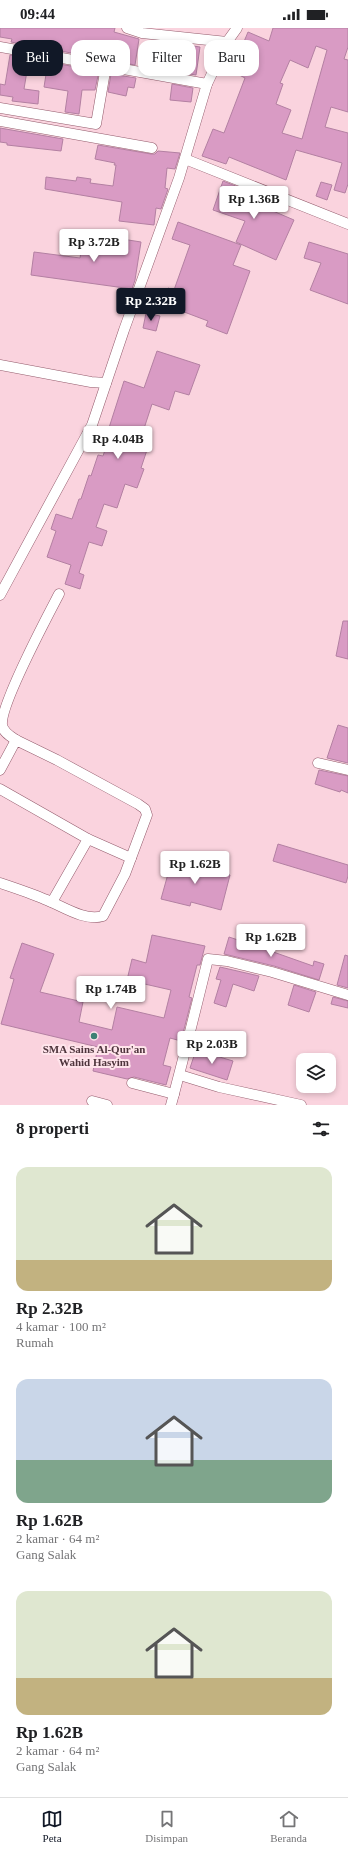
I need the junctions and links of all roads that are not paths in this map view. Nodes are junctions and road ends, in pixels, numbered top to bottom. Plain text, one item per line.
1 (127, 28) edge
2 (237, 28) edge
3 (208, 40) edge
4 (228, 40) edge
5 (0, 47) edge
6 (71, 60) edge
7 (130, 70) edge
8 (104, 76) edge
9 (211, 76) edge
10 (207, 84) junction
11 (0, 108) edge
12 (0, 120) edge
13 (152, 148) dead end
14 (185, 159) junction
15 (348, 222) edge
16 (0, 365) edge
17 (106, 383) junction
18 (59, 594) dead end
19 (0, 595) edge
20 (16, 740) junction
21 (318, 763) dead end
22 (0, 770) edge
23 (348, 770) edge
24 (0, 789) edge
25 (88, 839) junction
26 (131, 858) junction
27 (0, 883) edge
28 (52, 902) junction
29 (348, 995) edge
30 (180, 1075) junction
31 (132, 1082) dead end
32 (174, 1094) junction
33 (92, 1101) dead end
34 (107, 1105) edge
35 (171, 1105) edge
36 (301, 1105) edge

1 - 3 street
2 - 4 street
5 - 6 street
7 - 10 street
8 - 11 street
9 - 10 street
10 - 14 street
12 - 13 street
14 - 15 street
14 - 17 street
16 - 17 street
17 - 19 street
18 - 20 street
20 - 22 street
20 - 26 street
21 - 23 street
24 - 25 street
25 - 26 street
25 - 28 street
26 - 28 street
27 - 28 street
29 - 30 street
30 - 32 street
30 - 36 street
31 - 32 street
32 - 35 street
33 - 34 street

